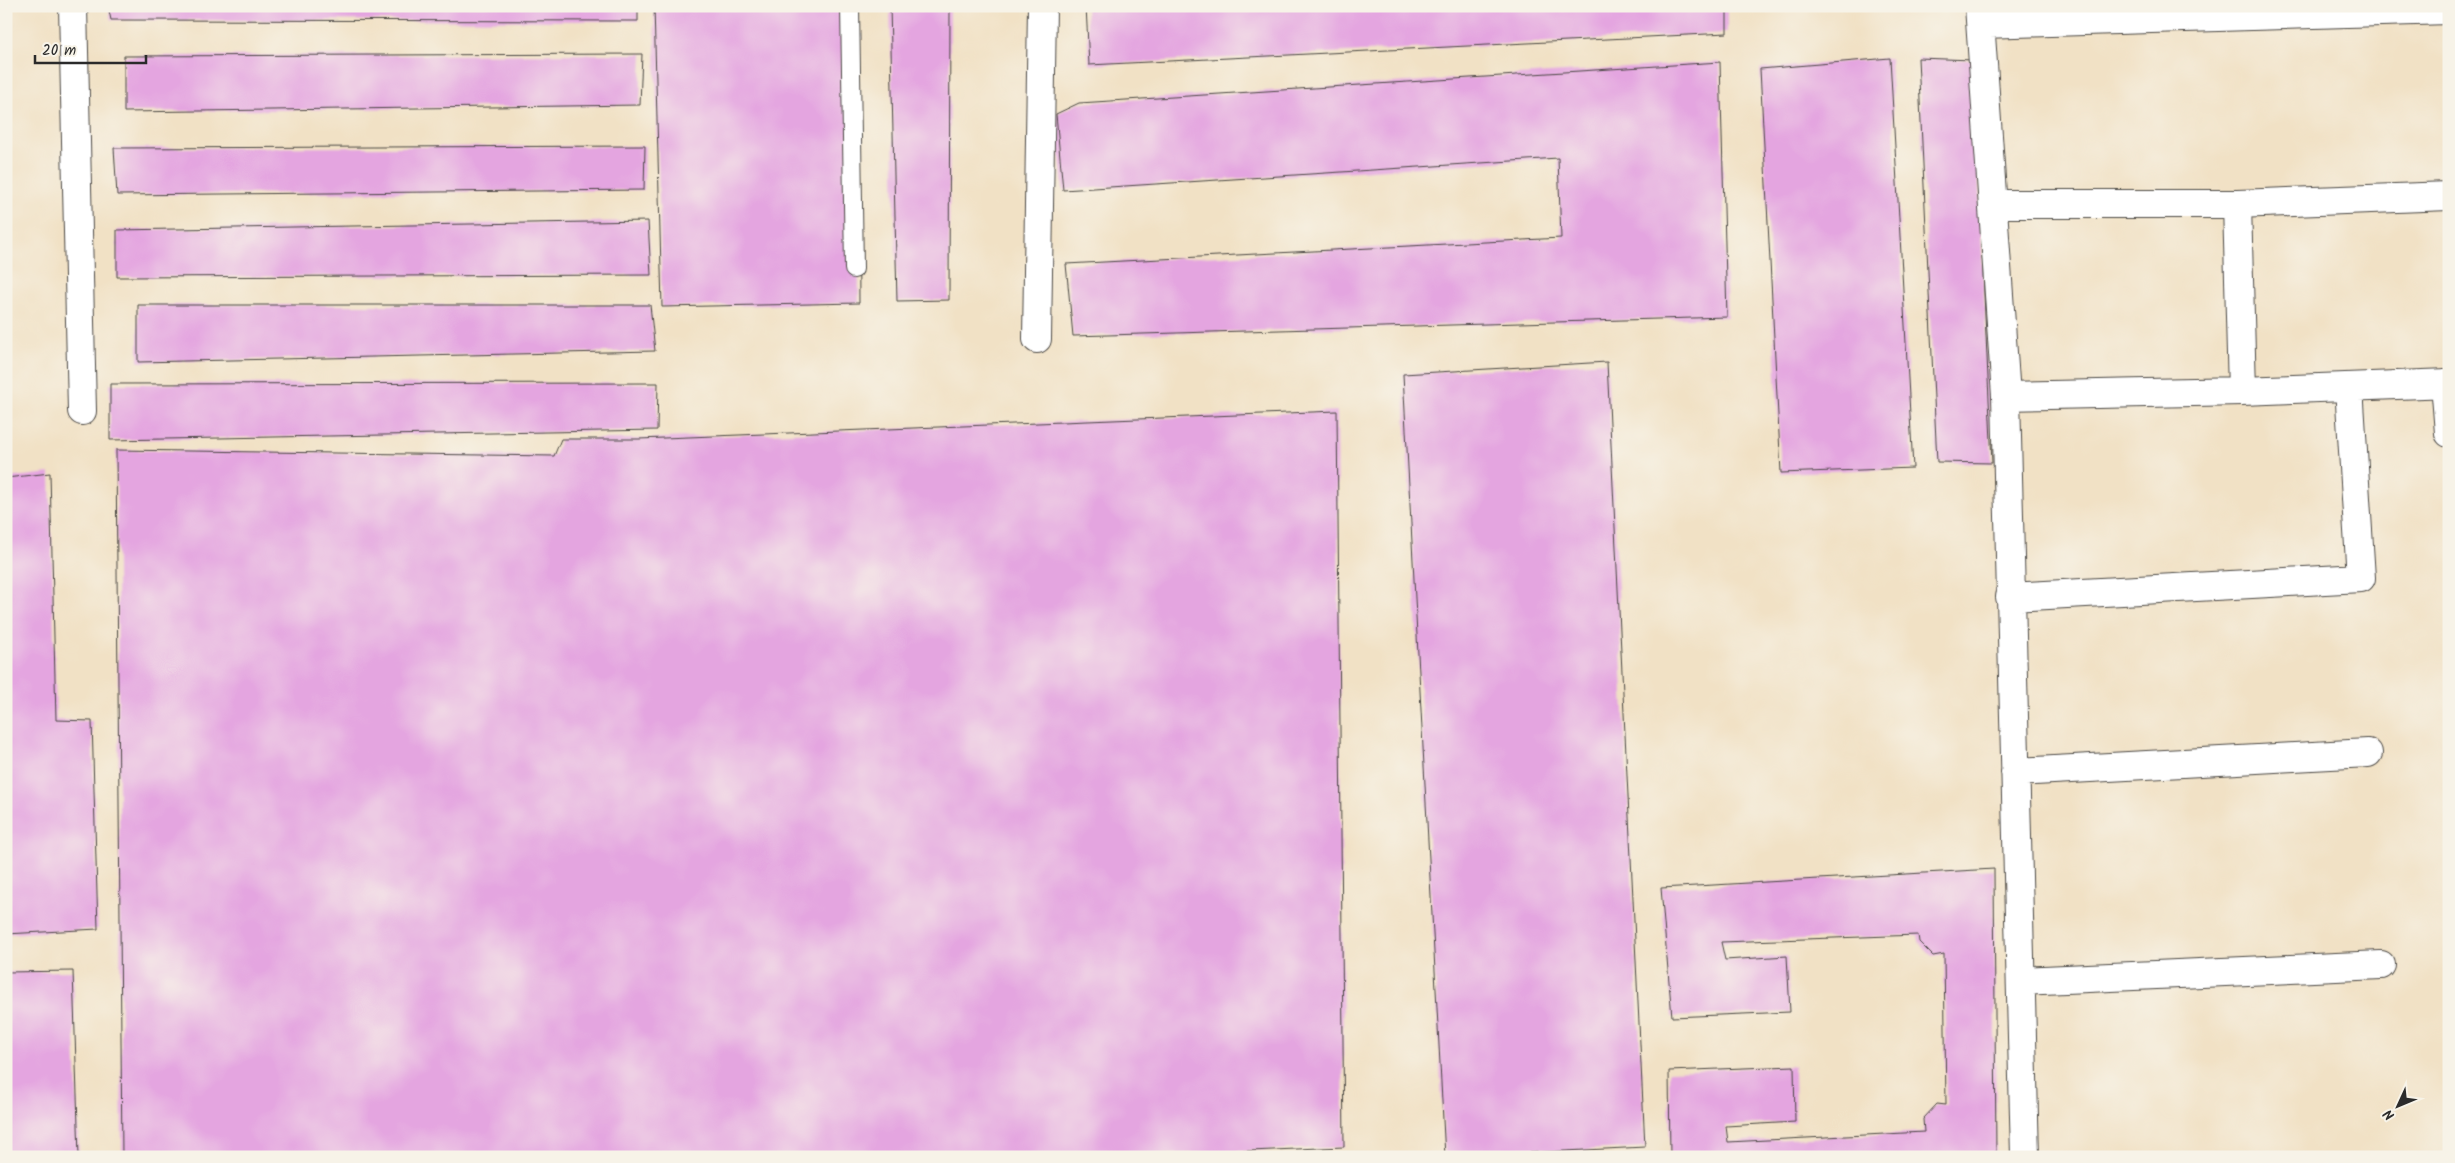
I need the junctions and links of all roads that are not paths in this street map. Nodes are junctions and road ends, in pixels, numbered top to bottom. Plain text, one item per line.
1 (73, 6) edge
2 (850, 6) edge
3 (1042, 6) edge
4 (2449, 10) edge
5 (2250, 11) edge
6 (1980, 15) edge
7 (2449, 196) edge
8 (1992, 204) junction
9 (2237, 204) junction
10 (854, 269) dead end
11 (1037, 340) dead end
12 (2447, 383) edge
13 (2349, 386) junction
14 (2242, 391) junction
15 (2006, 396) junction
16 (82, 411) dead end
17 (2449, 433) edge
18 (2010, 597) junction
19 (2368, 753) dead end
20 (2015, 772) junction
21 (2381, 965) dead end
22 (2021, 981) junction
23 (2025, 1157) edge

1 - 16 street
2 - 10 lane
3 - 11 street
4 - 5 street
5 - 6 street
6 - 8 street
7 - 9 street
8 - 9 street
8 - 15 street
9 - 14 street
12 - 13 street
12 - 17 street
13 - 14 street
13 - 18 street
14 - 15 street
15 - 18 street
18 - 20 street
19 - 20 street
20 - 22 street
21 - 22 street
22 - 23 street

